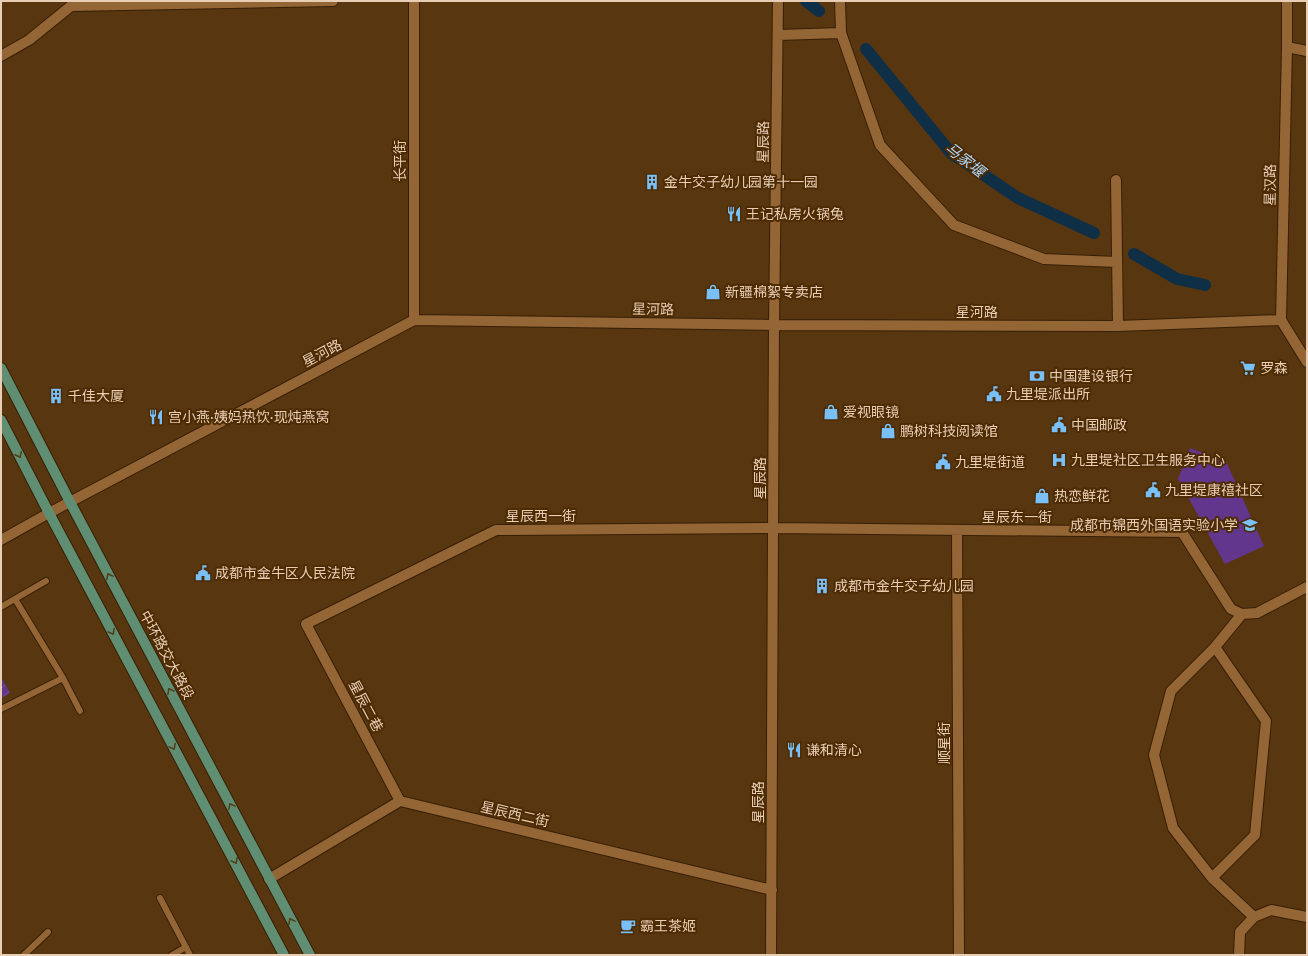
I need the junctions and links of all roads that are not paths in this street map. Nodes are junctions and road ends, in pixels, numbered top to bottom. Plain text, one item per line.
1 (333, 1) edge
2 (414, 1) edge
3 (778, 1) edge
4 (840, 1) edge
5 (1287, 1) edge
6 (71, 4) edge
7 (841, 33) junction
8 (778, 35) junction
9 (1287, 46) junction
10 (1307, 51) edge
11 (1, 56) edge
12 (1116, 180) dead end
13 (1117, 262) junction
14 (414, 320) junction
15 (1281, 320) junction
16 (774, 325) junction
17 (1118, 326) junction
18 (1307, 362) edge
19 (1, 368) edge
20 (1, 420) edge
21 (70, 502) junction
22 (49, 513) junction
23 (774, 528) junction
24 (957, 530) junction
25 (1, 540) edge
26 (46, 581) dead end
27 (1307, 587) edge
28 (15, 599) junction
29 (1, 607) edge
30 (1242, 614) junction
31 (306, 624) joint
32 (1215, 647) junction
33 (63, 678) junction
34 (1, 710) edge
35 (80, 711) dead end
36 (400, 801) junction
37 (1212, 878) junction
38 (269, 879) junction
39 (772, 890) junction
40 (160, 898) dead end
41 (1254, 917) junction
42 (1307, 917) edge
43 (48, 932) dead end
44 (186, 947) junction
45 (24, 955) edge
46 (172, 955) edge
47 (190, 955) edge
48 (284, 955) edge
49 (310, 955) edge
50 (771, 955) edge
51 (959, 955) edge
52 (1239, 955) edge

1 - 6 street
2 - 14 street, 长平街
3 - 8 street, 星辰路
4 - 7 street
5 - 9 street, 星汉路
6 - 11 street
7 - 8 street
7 - 13 street
8 - 16 street, 星辰路
9 - 10 street
9 - 15 street, 星汉路
12 - 13 street
13 - 17 street
14 - 16 street, 星河路
14 - 21 street, 星河路
15 - 17 street, 星河路
15 - 18 street
16 - 17 street, 星河路
16 - 23 street, 星辰路
19 - 21 main road, 中环路交大路段
20 -> 22 main road
21 - 22 street, 星河路
38 -> 21 main road, 中环路交大路段
22 - 25 street, 星河路
22 -> 48 main road
23 - 24 street, 星辰东一街
23 - 31 street, 星辰西一街
23 - 39 street, 星辰路
24 - 30 street, 星辰东一街
24 - 51 street, 顺星街
26 - 28 lane
27 - 30 street
28 - 29 lane
28 - 33 lane
30 - 32 street
31 - 36 street, 星辰二巷
32 - 37 street
32 - 37 street
33 - 34 lane
33 - 35 lane
36 - 38 street
36 - 39 street, 星辰西二街
37 - 41 street
49 -> 38 main road, 中环路交大路段
39 - 50 street, 星辰路
40 - 44 lane
41 - 42 street
41 - 52 street
43 - 45 lane
44 - 46 lane
44 - 47 lane

